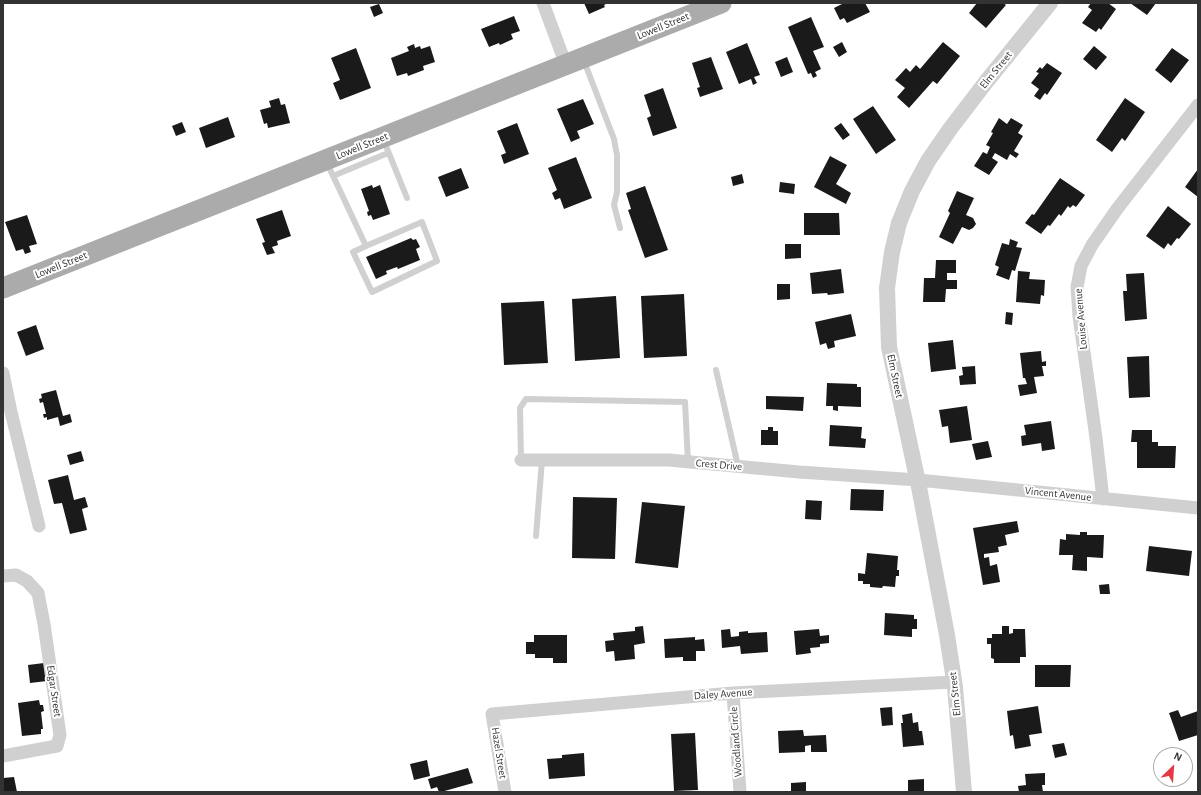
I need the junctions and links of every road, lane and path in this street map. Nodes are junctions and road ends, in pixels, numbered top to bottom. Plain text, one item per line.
1 (543, 3) edge
2 (721, 3) edge
3 (1050, 3) edge
4 (574, 61) junction
5 (1198, 105) edge
6 (385, 145) junction
7 (329, 168) junction
8 (407, 198) dead end
9 (620, 228) dead end
10 (366, 246) junction
11 (3, 288) edge
12 (716, 370) dead end
13 (3, 373) edge
14 (521, 460) joint
15 (542, 460) junction
16 (688, 462) junction
17 (738, 466) junction
18 (918, 480) junction
19 (1103, 499) junction
20 (1197, 506) edge
21 (39, 526) dead end
22 (536, 536) dead end
23 (3, 576) edge
24 (954, 682) junction
25 (733, 693) junction
26 (492, 714) joint
27 (3, 756) edge
28 (506, 792) edge
29 (740, 792) edge
30 (964, 792) edge

1 - 4 street
2 - 4 main road, Lowell Street
3 - 18 street, Elm Street
4 - 6 main road, Lowell Street
4 - 9 lane
5 - 19 street, Louise Avenue
6 - 7 main road, Lowell Street
6 - 8 lane
7 - 10 lane
7 - 11 main road, Lowell Street
10 - 10 lane
12 - 17 lane
13 - 21 street
14 - 15 street, Crest Drive
14 - 16 lane
15 - 16 street, Crest Drive
15 - 22 lane
16 - 17 street, Crest Drive
17 - 18 street, Crest Drive
18 - 19 street, Vincent Avenue
18 - 24 street, Elm Street
19 - 20 street, Vincent Avenue
23 - 27 street, Edgar Street
24 - 25 street, Daley Avenue
24 - 30 street, Elm Street
25 - 26 street, Daley Avenue
25 - 29 street, Woodland Circle
26 - 28 street, Hazel Street

